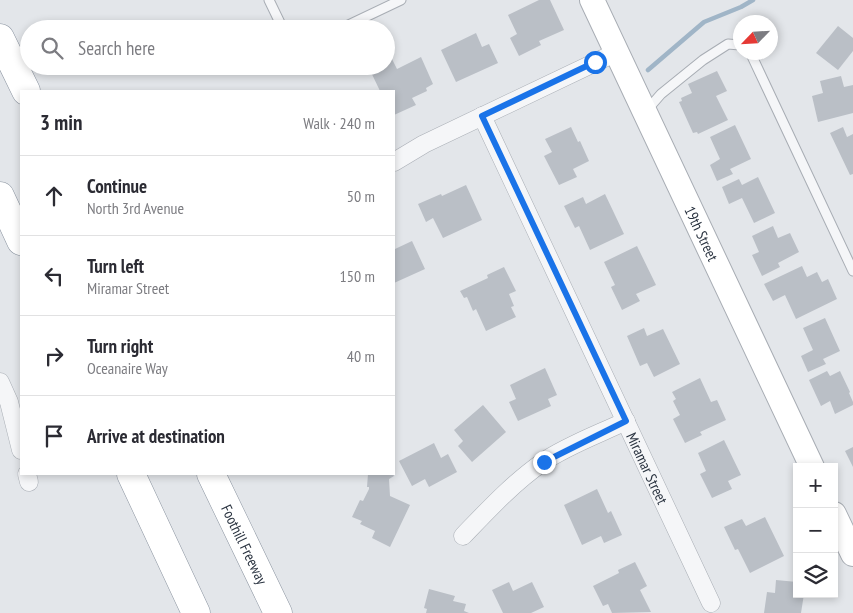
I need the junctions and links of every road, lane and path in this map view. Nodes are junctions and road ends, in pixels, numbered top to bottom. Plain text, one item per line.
1 (269, 0) edge
2 (401, 0) edge
3 (592, 0) edge
4 (279, 20) edge
5 (359, 20) edge
6 (0, 38) edge
7 (733, 44) edge
8 (617, 52) junction
9 (754, 60) edge
10 (26, 90) edge
11 (645, 112) junction
12 (482, 116) junction
13 (395, 161) edge
14 (0, 196) edge
15 (20, 239) edge
16 (853, 271) edge
17 (0, 382) edge
18 (626, 421) junction
19 (20, 446) edge
20 (810, 463) edge
21 (131, 475) edge
22 (211, 475) edge
23 (838, 522) edge
24 (463, 536) dead end
25 (853, 554) edge
26 (711, 603) dead end
27 (196, 613) edge
28 (278, 613) edge

1 - 4 lane
2 - 5 lane
3 - 8 main road, 19th Street
6 - 10 highway
7 - 11 lane
8 - 11 main road, 19th Street
8 - 12 street
9 - 16 lane
11 - 20 main road, 19th Street
12 - 13 street
12 - 18 street, Miramar Street
14 - 15 highway
17 - 19 street
18 - 24 street
18 - 26 street, Miramar Street
21 - 27 highway
22 - 28 highway, Foothill Freeway
23 - 25 main road

